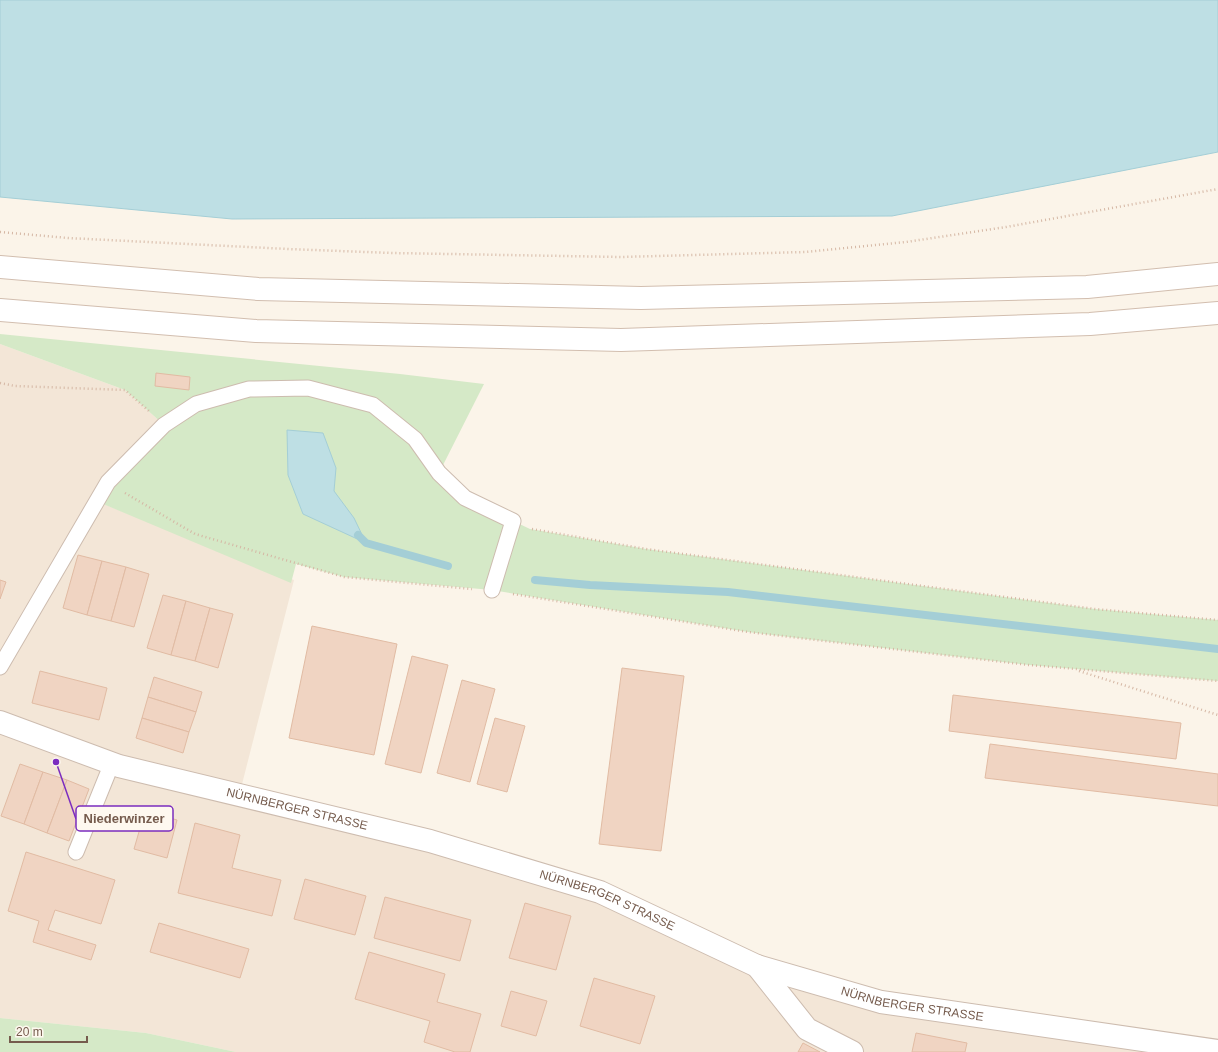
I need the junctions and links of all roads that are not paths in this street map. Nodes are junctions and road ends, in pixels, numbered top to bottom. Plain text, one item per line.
1 (0, 267) edge
2 (1218, 274) edge
3 (0, 310) edge
4 (1218, 313) edge
5 (492, 590) road end
6 (0, 667) edge
7 (0, 722) edge
8 (112, 764) junction
9 (76, 852) dead end
10 (757, 966) junction
11 (1218, 1051) edge
12 (852, 1052) edge

1 - 2 main road
3 - 4 main road
5 - 6 lane
7 - 8 main road, NÜRNBERGER STRASSE
8 - 9 lane
8 - 10 main road, NÜRNBERGER STRASSE
10 - 11 main road, NÜRNBERGER STRASSE
10 - 12 main road

